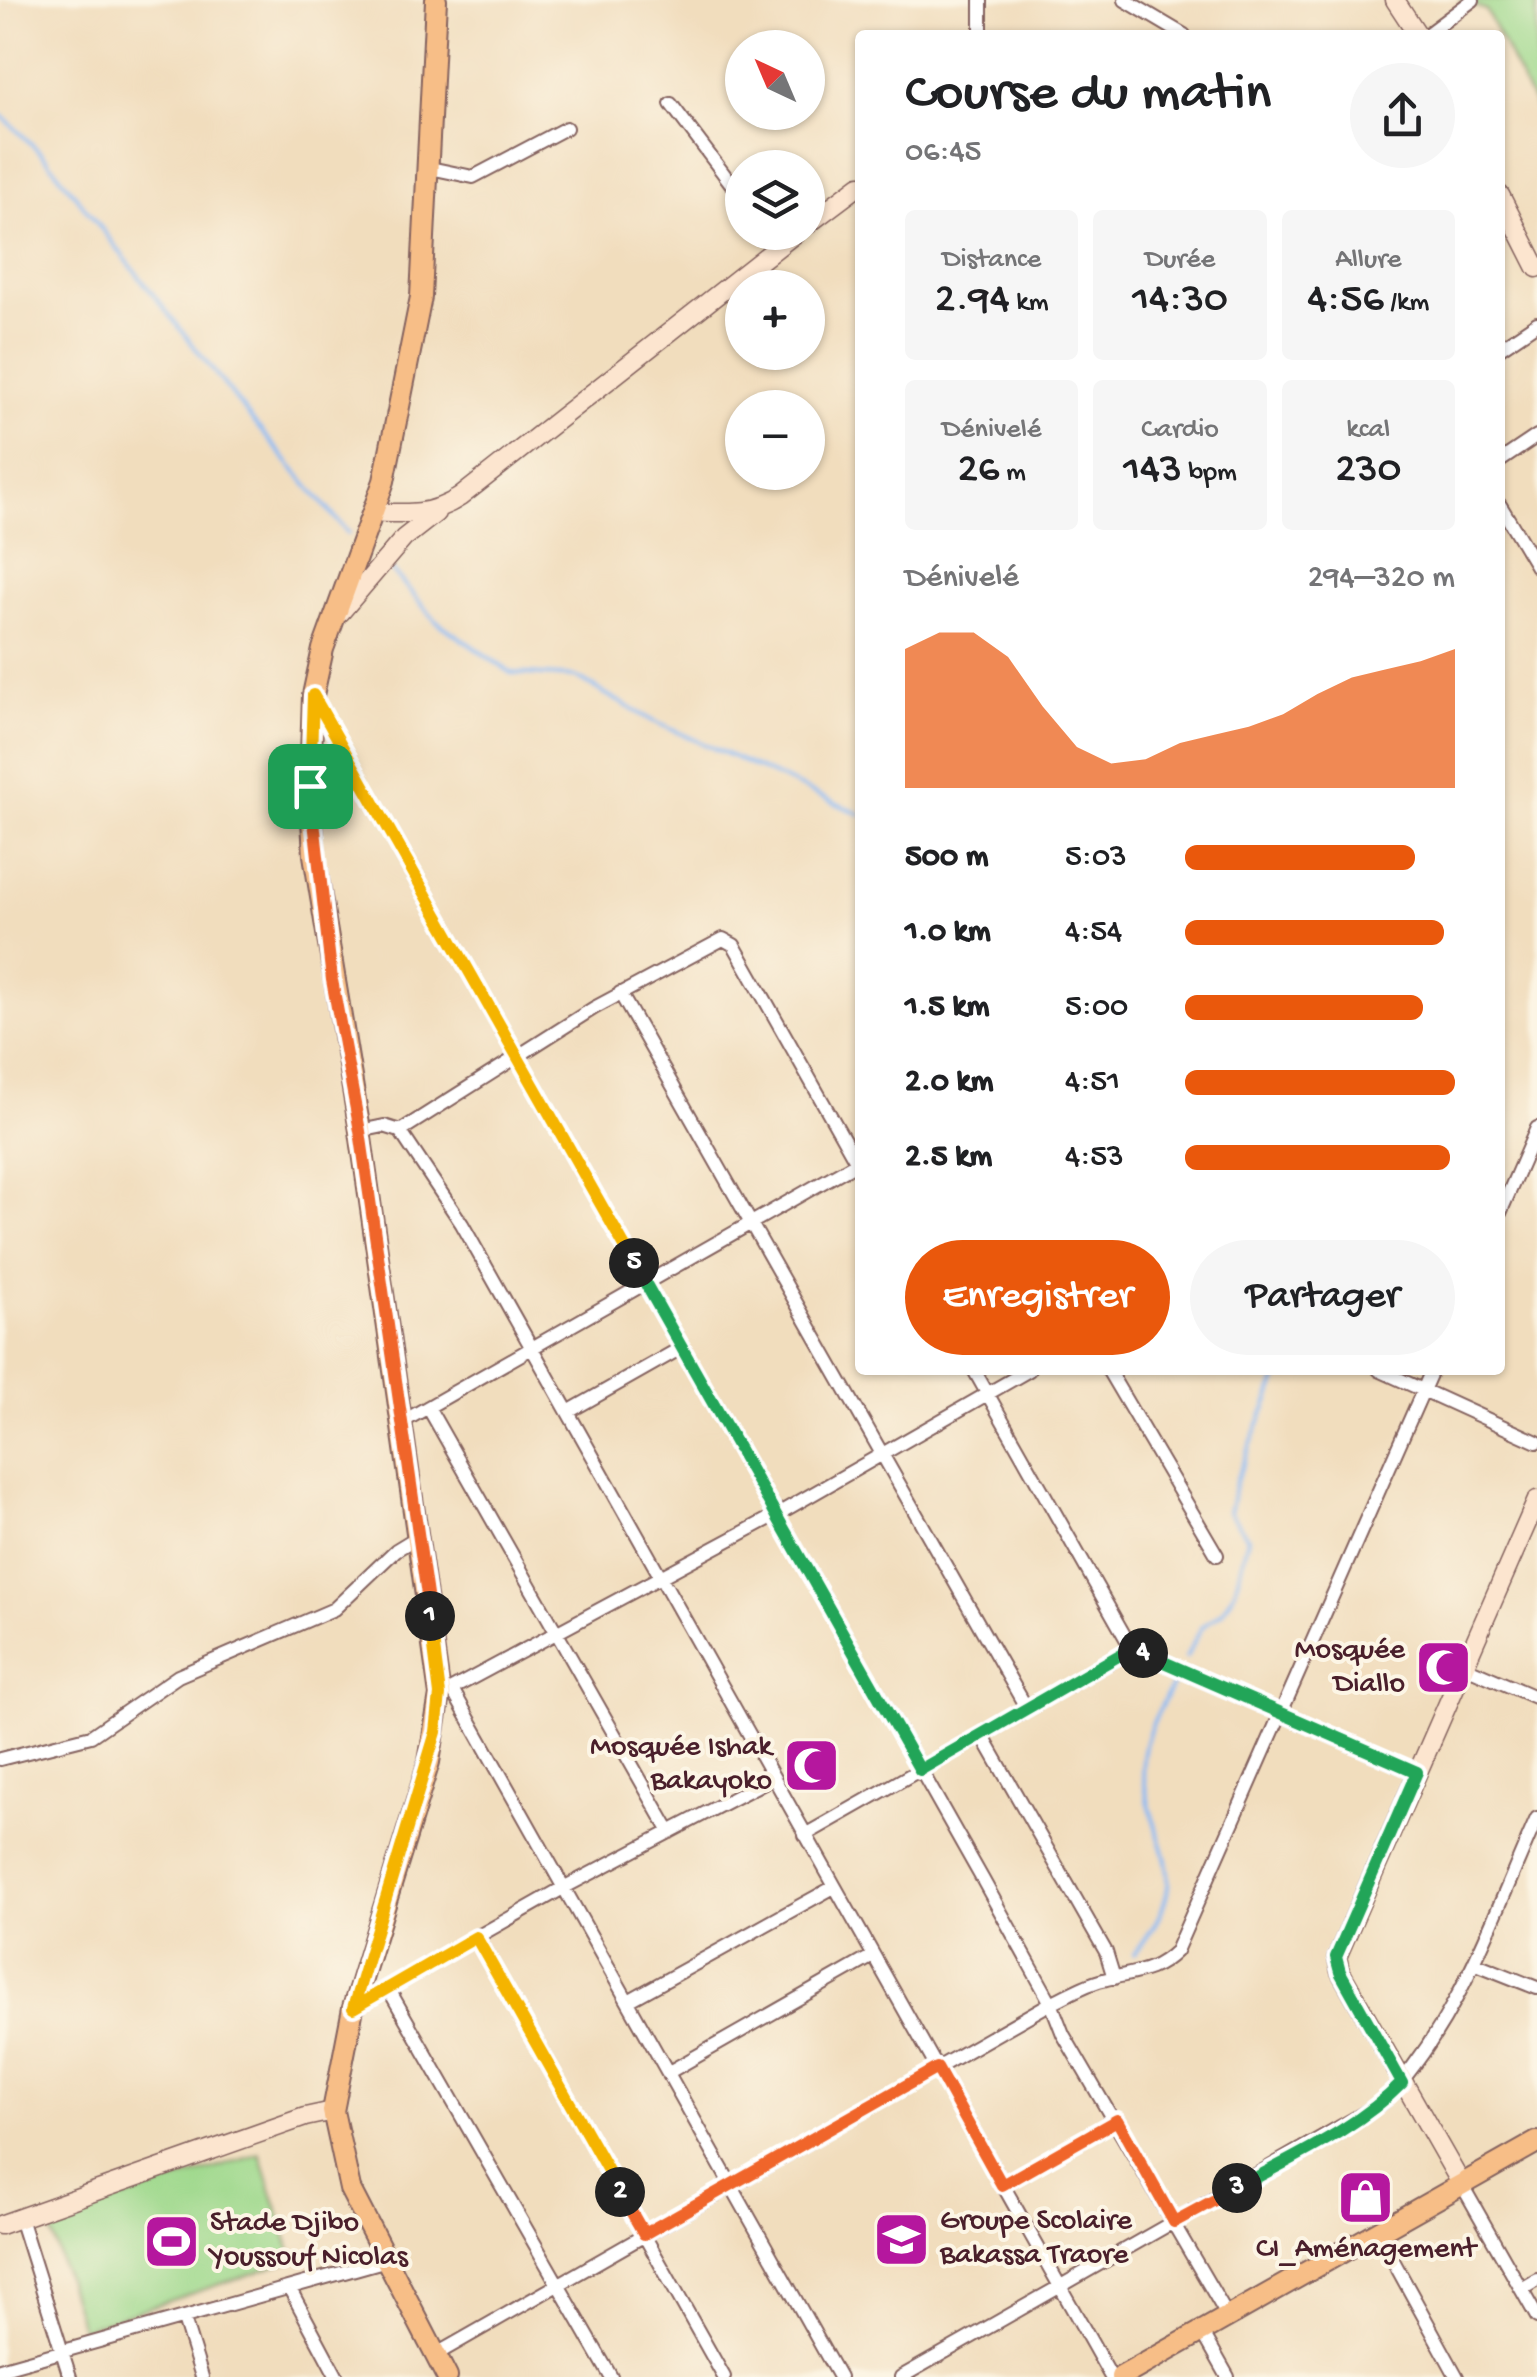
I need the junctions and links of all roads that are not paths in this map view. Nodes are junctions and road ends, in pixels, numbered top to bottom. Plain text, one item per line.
1 (436, 0) edge
2 (981, 0) edge
3 (1125, 0) edge
4 (1394, 0) edge
5 (1473, 0) edge
6 (982, 30) edge
7 (1176, 30) edge
8 (1418, 30) edge
9 (1429, 30) edge
10 (671, 104) dead end
11 (566, 128) dead end
12 (430, 168) junction
13 (725, 175) edge
14 (855, 189) edge
15 (1505, 205) edge
16 (825, 211) edge
17 (760, 250) edge
18 (1537, 268) edge
19 (1537, 323) edge
20 (1505, 345) edge
21 (1537, 436) edge
22 (1505, 458) edge
23 (440, 510) junction
24 (373, 512) junction
25 (1505, 514) edge
26 (1537, 568) edge
27 (330, 625) junction
28 (313, 695) junction
29 (620, 993) junction
30 (516, 1056) junction
31 (1537, 1128) edge
32 (400, 1130) junction
33 (360, 1131) junction
34 (855, 1157) edge
35 (855, 1166) edge
36 (1505, 1198) edge
37 (753, 1222) junction
38 (645, 1283) junction
39 (532, 1348) junction
40 (682, 1348) junction
41 (977, 1375) edge
42 (1021, 1375) edge
43 (1111, 1375) edge
44 (1388, 1375) edge
45 (1430, 1375) edge
46 (1422, 1391) junction
47 (988, 1396) junction
48 (428, 1407) junction
49 (568, 1412) junction
50 (402, 1422) junction
51 (1537, 1442) edge
52 (883, 1456) junction
53 (1537, 1500) edge
54 (776, 1515) junction
55 (418, 1536) junction
56 (1217, 1555) dead end
57 (662, 1577) junction
58 (557, 1633) junction
59 (1132, 1648) junction
60 (1463, 1666) junction
61 (446, 1692) junction
62 (1537, 1698) edge
63 (1027, 1709) junction
64 (1282, 1713) junction
65 (982, 1735) junction
66 (0, 1759) edge
67 (920, 1770) junction
68 (1417, 1772) junction
69 (772, 1778) junction
70 (1537, 1818) edge
71 (670, 1832) junction
72 (806, 1835) junction
73 (834, 1887) junction
74 (564, 1888) junction
75 (476, 1937) junction
76 (871, 1957) junction
77 (1474, 1963) junction
78 (1114, 1978) junction
79 (388, 1988) junction
80 (1537, 1988) edge
81 (630, 2000) junction
82 (1051, 2003) junction
83 (353, 2008) junction
84 (937, 2068) junction
85 (669, 2072) junction
86 (1402, 2083) junction
87 (334, 2111) junction
88 (1117, 2120) junction
89 (1537, 2142) edge
90 (730, 2185) junction
91 (1002, 2185) junction
92 (1462, 2185) junction
93 (20, 2218) junction
94 (1174, 2222) junction
95 (0, 2225) edge
96 (1378, 2233) junction
97 (644, 2234) junction
98 (386, 2260) junction
99 (1537, 2280) edge
100 (558, 2283) junction
101 (1060, 2287) junction
102 (290, 2289) junction
103 (1522, 2289) junction
104 (1228, 2317) junction
105 (1537, 2317) edge
106 (184, 2319) junction
107 (1202, 2331) junction
108 (63, 2351) junction
109 (435, 2355) junction
110 (0, 2369) edge
111 (70, 2377) edge
112 (202, 2377) edge
113 (337, 2377) edge
114 (447, 2377) edge
115 (611, 2377) edge
116 (724, 2377) edge
117 (838, 2377) edge
118 (900, 2377) edge
119 (1110, 2377) edge
120 (1120, 2377) edge
121 (1228, 2377) edge
122 (1457, 2377) edge

1 - 12 main road
2 - 6 street
3 - 7 street
4 - 8 street
5 - 9 street
10 - 13 street
11 - 12 street
12 - 24 main road
14 - 16 street
15 - 18 street
17 - 23 street
19 - 20 street
21 - 22 street
23 - 24 street
23 - 27 street
24 - 27 main road
25 - 26 street
27 - 28 main road
28 - 30 street
28 - 33 main road
29 - 30 street
29 - 34 street
29 - 37 street
30 - 32 street
30 - 38 street
31 - 36 street
32 - 33 street
32 - 39 street
33 - 50 main road
35 - 37 street
37 - 38 street
37 - 52 street
38 - 39 street
38 - 40 street
39 - 48 street
39 - 49 street
40 - 49 street
40 - 54 street
41 - 47 street
42 - 47 street
43 - 56 street
44 - 46 street
45 - 46 street
46 - 51 street
46 - 64 street
47 - 52 street
47 - 59 street
48 - 50 street
48 - 58 street
49 - 57 street
50 - 55 main road
52 - 54 street
52 - 63 street
53 - 60 street
54 - 57 street
54 - 67 street
55 - 61 main road
55 - 66 street
57 - 58 street
57 - 69 street
58 - 61 street
58 - 71 street
59 - 63 street
59 - 64 street
60 - 62 street
60 - 68 street
61 - 74 street
61 - 83 main road
63 - 65 street
64 - 68 street
64 - 78 street
65 - 67 street
65 - 78 street
67 - 72 street
67 - 82 street
68 - 86 street
69 - 71 street
69 - 72 street
70 - 77 street
71 - 74 street
72 - 73 street
73 - 76 street
73 - 81 street
74 - 75 street
74 - 81 street
75 - 79 street
75 - 97 street
76 - 84 street
76 - 85 street
77 - 80 street
77 - 86 street
78 - 82 street
79 - 83 street
79 - 100 street
81 - 85 street
82 - 84 street
82 - 88 street
83 - 87 main road
84 - 90 street
84 - 91 street
85 - 90 street
86 - 92 street
86 - 94 street
87 - 93 street
87 - 98 main road
88 - 91 street
88 - 94 street
89 - 92 main road
90 - 97 street
90 - 117 street
91 - 101 street
92 - 96 main road
92 - 103 street
93 - 95 street
93 - 108 street
94 - 101 street
94 - 104 street
96 - 104 main road
96 - 122 street
97 - 100 street
97 - 116 street
98 - 102 street
98 - 109 main road
99 - 103 street
100 - 109 street
100 - 115 street
101 - 118 street
101 - 119 street
102 - 106 street
102 - 113 street
103 - 105 street
104 - 107 main road
106 - 108 street
106 - 112 street
107 - 120 main road
107 - 121 street
108 - 110 street
108 - 111 street
109 - 114 main road

